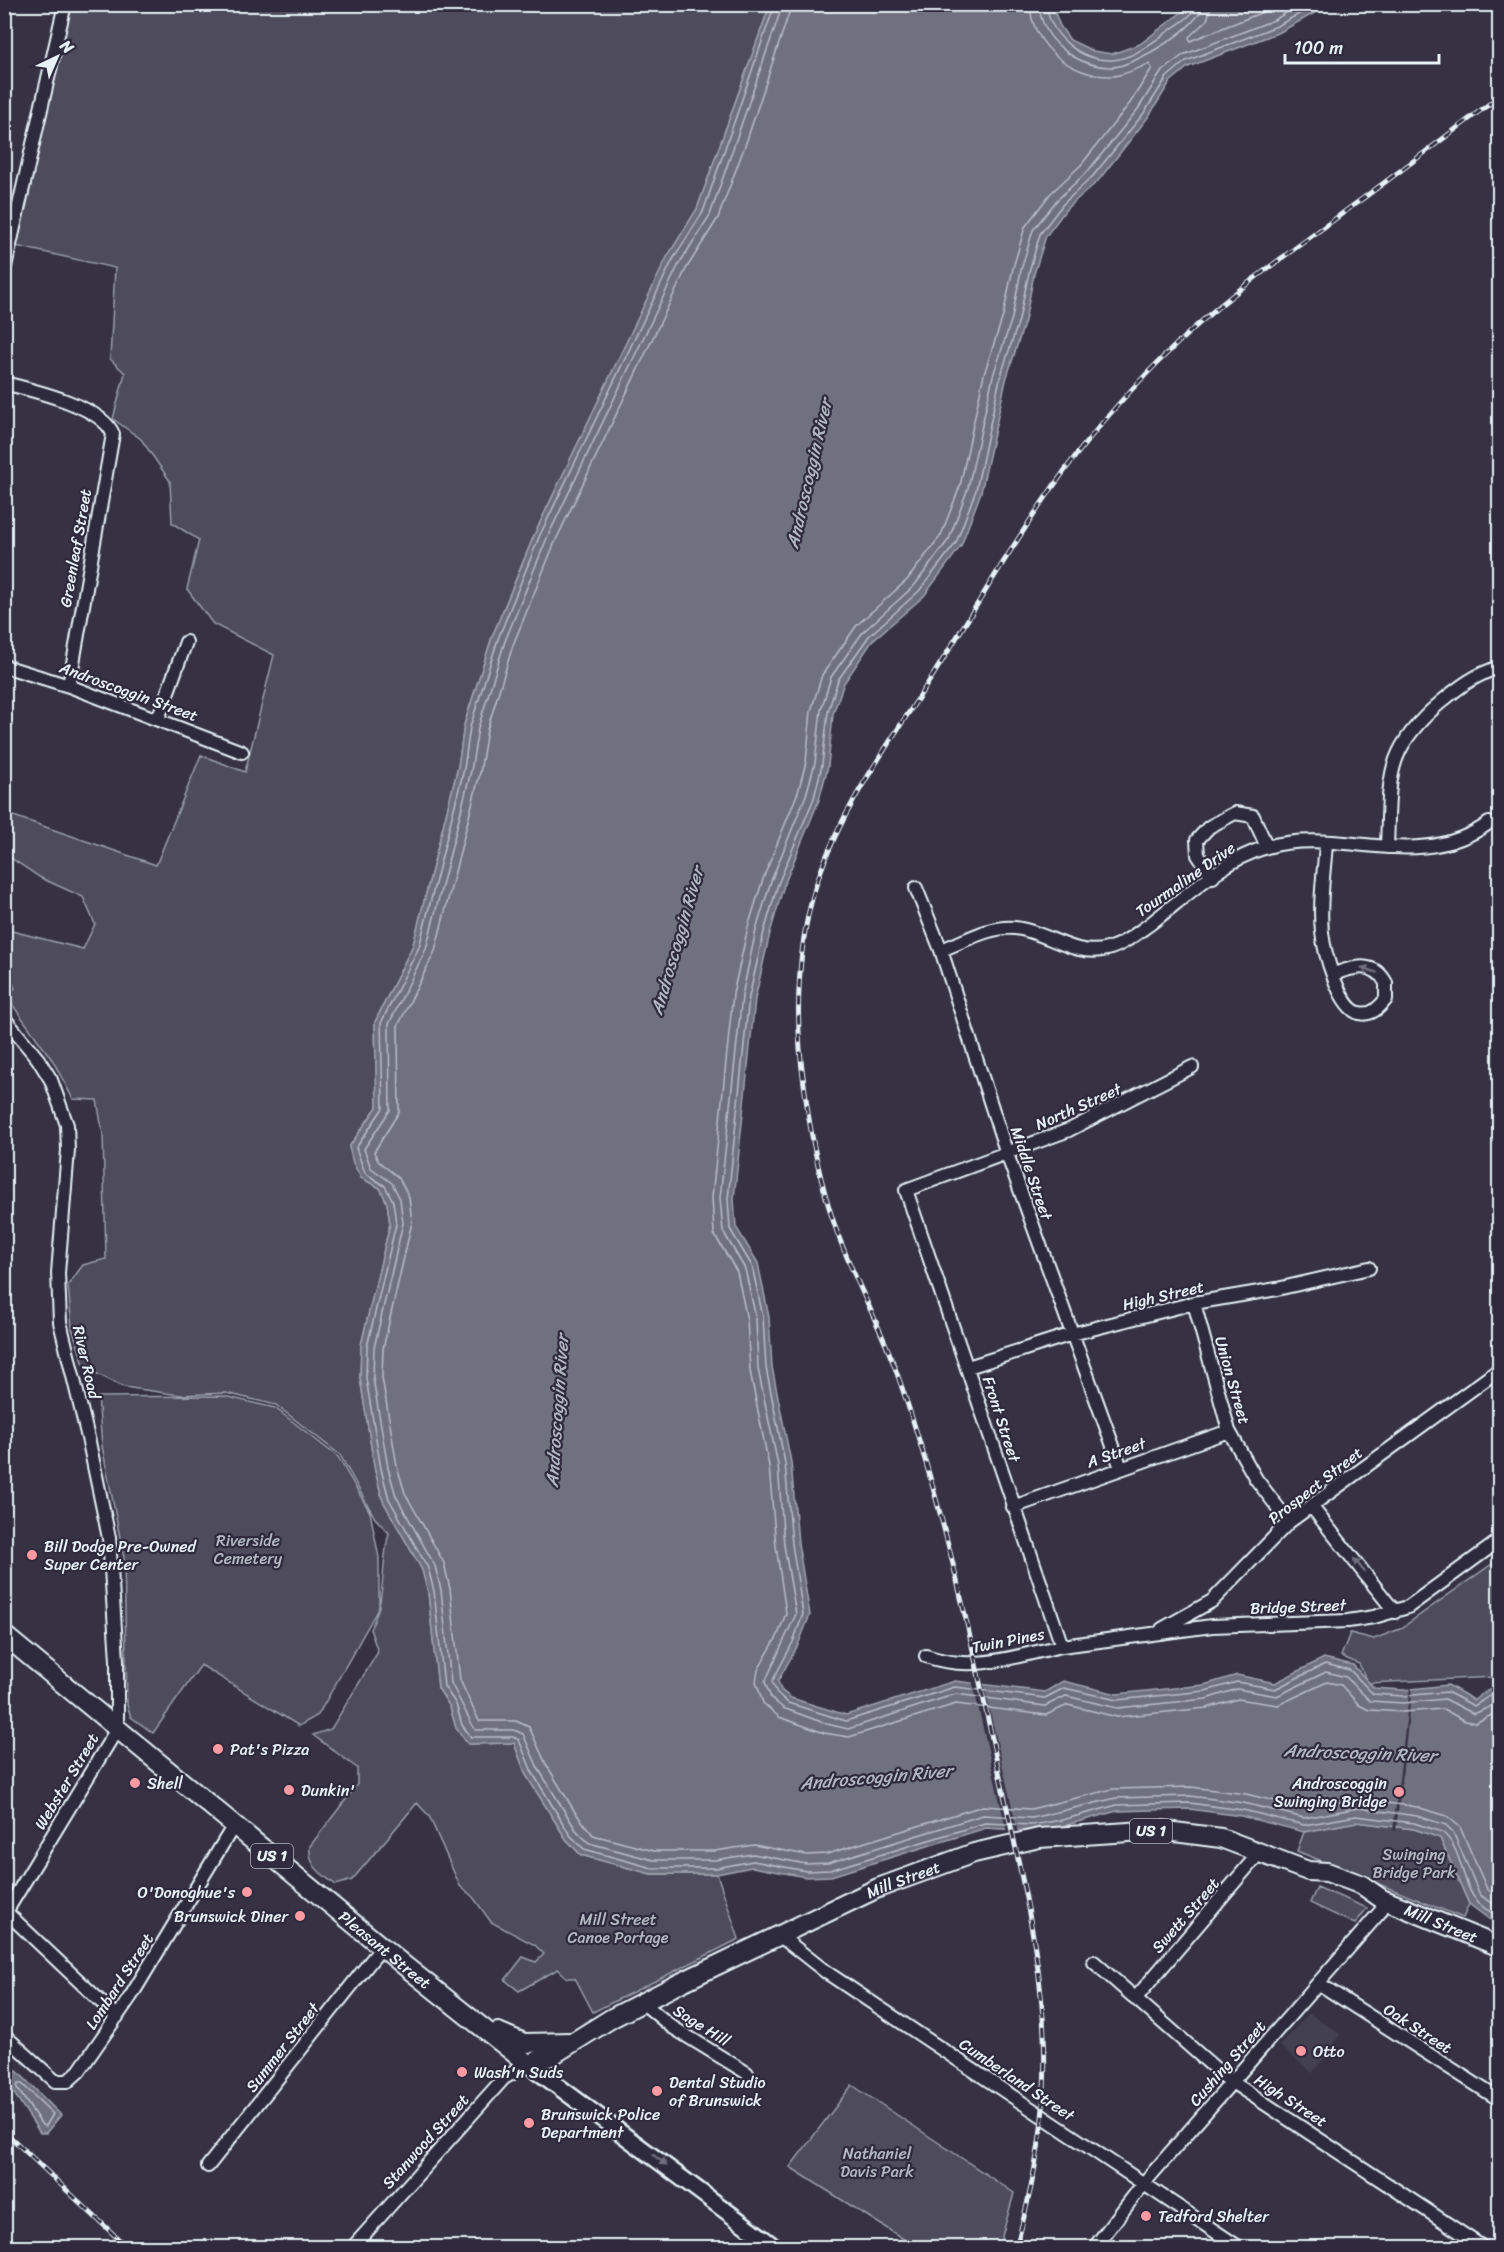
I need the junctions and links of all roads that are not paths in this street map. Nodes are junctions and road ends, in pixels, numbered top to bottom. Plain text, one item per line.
1 (65, 4) edge
2 (7, 249) edge
3 (4, 271) edge
4 (4, 383) edge
5 (186, 642) dead end
6 (4, 666) edge
7 (1500, 667) edge
8 (69, 686) junction
9 (158, 719) junction
10 (242, 752) dead end
11 (1489, 823) dead end
12 (1326, 844) junction
13 (1267, 847) junction
14 (1387, 847) junction
15 (1213, 877) junction
16 (916, 888) dead end
17 (941, 950) junction
18 (1334, 974) junction
19 (4, 1018) edge
20 (1192, 1066) dead end
21 (1007, 1154) junction
22 (906, 1190) joint
23 (1369, 1268) dead end
24 (1194, 1303) junction
25 (1072, 1334) junction
26 (968, 1367) junction
27 (1500, 1369) edge
28 (1229, 1431) junction
29 (1121, 1468) junction
30 (1311, 1506) junction
31 (1013, 1507) junction
32 (1289, 1522) junction
33 (1500, 1540) edge
34 (1395, 1612) junction
35 (1156, 1632) junction
36 (4, 1635) edge
37 (1068, 1645) junction
38 (926, 1656) dead end
39 (117, 1729) junction
40 (234, 1825) junction
41 (1260, 1852) junction
42 (1384, 1900) junction
43 (5, 1911) edge
44 (779, 1935) junction
45 (382, 1947) junction
46 (1500, 1947) edge
47 (1094, 1962) dead end
48 (1318, 1983) junction
49 (1135, 1999) junction
50 (643, 2002) junction
51 (117, 2018) junction
52 (473, 2021) junction
53 (4, 2035) edge
54 (572, 2042) junction
55 (528, 2064) junction
56 (747, 2073) dead end
57 (1232, 2081) junction
58 (1500, 2100) edge
59 (208, 2166) dead end
60 (1144, 2183) junction
61 (352, 2247) edge
62 (776, 2247) edge
63 (1094, 2247) edge
64 (1240, 2247) edge
65 (1484, 2247) edge

1 - 2 street
2 - 3 street
4 - 8 street, Greenleaf Street
5 - 9 street
6 - 8 street, Androscoggin Street
7 - 14 street
8 - 9 street, Androscoggin Street
9 - 10 street, Androscoggin Street
11 - 14 street, Tourmaline Drive
12 - 13 street, Tourmaline Drive
12 - 14 street, Tourmaline Drive
12 - 18 street
13 - 15 street, Tourmaline Drive
13 - 15 street
15 - 17 street, Tourmaline Drive
16 - 17 street, Middle Street
17 - 21 street, Middle Street
18 -> 18 street
19 - 39 street, River Road
20 - 21 street, North Street
21 - 22 street, North Street
21 - 25 street, Middle Street
22 - 26 street, Front Street
23 - 24 street, High Street
24 - 25 street, High Street
24 - 28 street, Union Street
25 - 26 street, High Street
25 - 29 street, Middle Street
26 - 31 street, Front Street
27 - 30 street, Prospect Street
28 - 29 street, A Street
28 - 32 street, Union Street
29 - 31 street, A Street
30 - 32 street, Prospect Street
34 -> 30 street
31 - 37 street, Front Street
32 - 35 street, Prospect Street
33 - 34 street, Bridge Street
34 - 35 street, Bridge Street
35 - 37 street, Bridge Street
36 - 39 highway, Pleasant Street / US 1
37 - 38 street, Twin Pines
39 - 40 highway, Pleasant Street / US 1
39 - 43 street, Webster Street
40 - 45 highway, Pleasant Street / US 1
40 - 51 street, Lombard Street
41 - 42 highway, Mill Street / US 1
41 - 44 highway, Mill Street / US 1
41 - 49 street, Swett Street
42 - 46 highway, Mill Street / US 1
42 - 48 street, Cushing Street
43 - 51 street
44 - 50 highway, Mill Street / US 1
44 - 60 street, Cumberland Street
45 - 52 highway, Pleasant Street / US 1
45 - 59 street, Summer Street
47 - 49 street, High Street
48 - 57 street, Cushing Street
48 - 58 street, Oak Street
49 - 57 street, High Street
50 - 54 highway, Mill Street / US 1
50 - 56 street, Sage Hill
51 - 53 street, Lombard Street
52 - 54 highway, US 1
52 - 55 highway, Pleasant Street
54 - 55 highway, Mill Street
55 - 61 street, Stanwood Street
55 -> 62 main road, Pleasant Street
57 - 60 street, Cushing Street
57 - 65 street, High Street
60 - 63 street, Cushing Street
60 - 64 street, Cumberland Street

